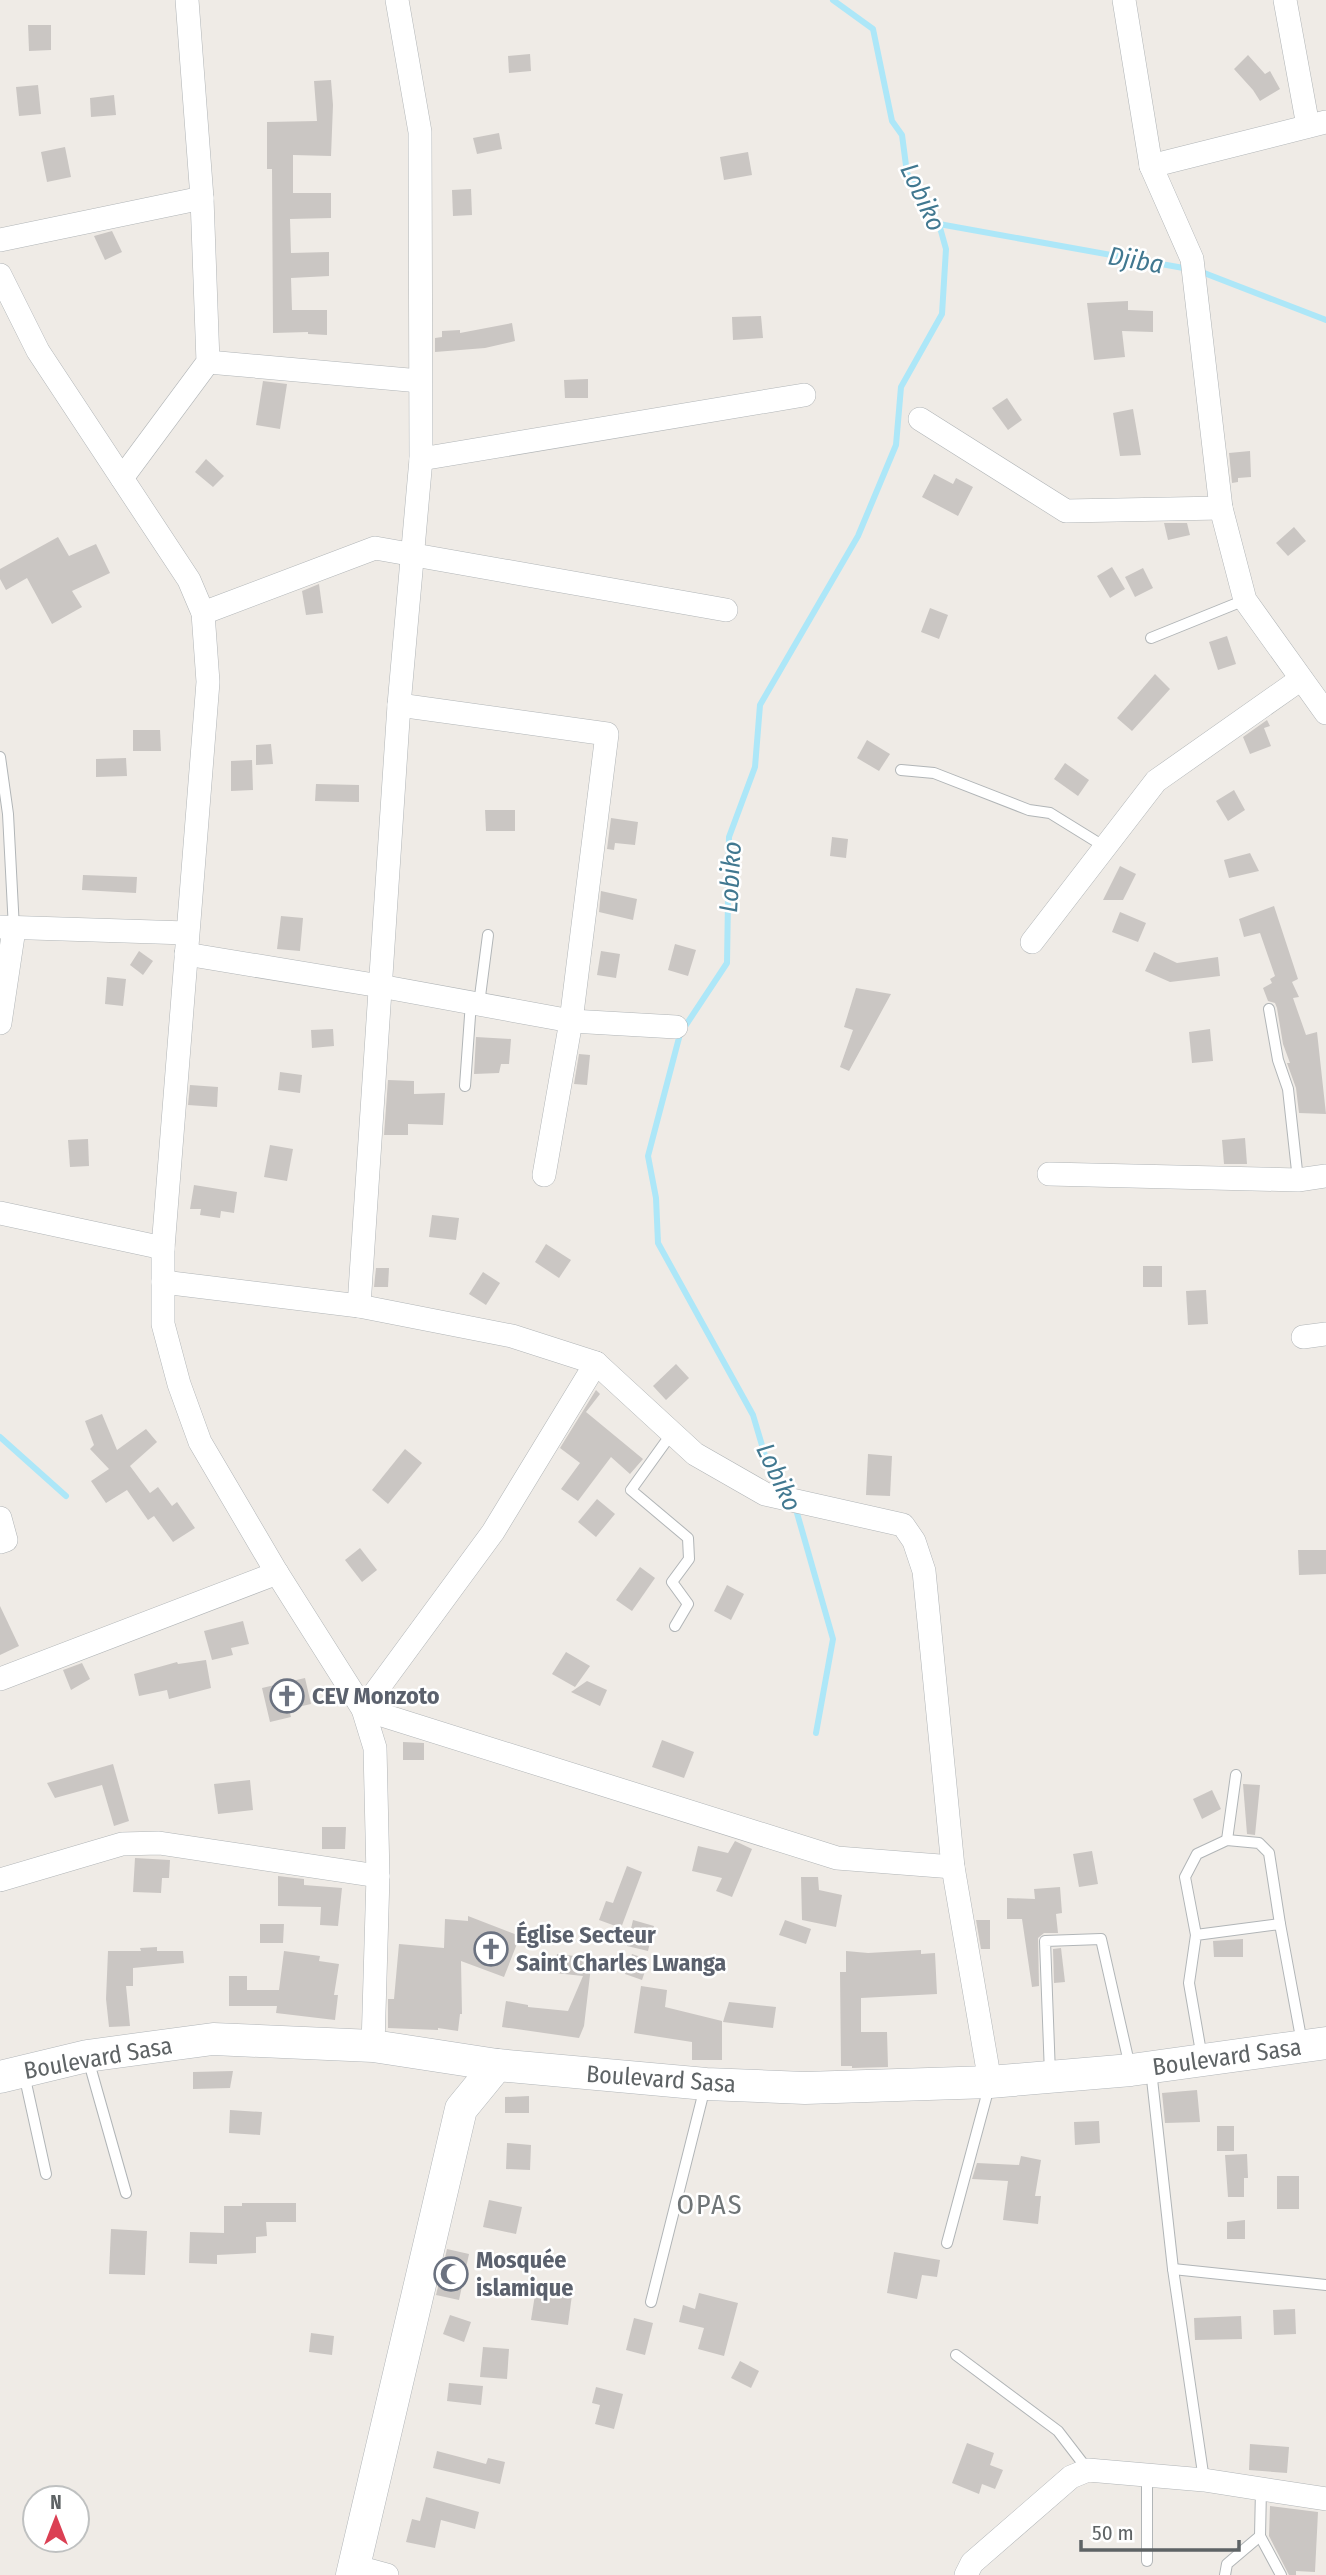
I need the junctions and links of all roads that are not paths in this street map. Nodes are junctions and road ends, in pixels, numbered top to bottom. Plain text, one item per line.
1 (187, 0) edge
2 (397, 0) edge
3 (1124, 0) edge
4 (1285, 0) edge
5 (1317, 124) edge
6 (1151, 166) junction
7 (202, 198) junction
8 (0, 240) edge
9 (0, 275) edge
10 (208, 362) junction
11 (420, 381) junction
12 (804, 395) dead end
13 (919, 419) dead end
14 (421, 459) junction
15 (122, 478) junction
16 (1220, 508) junction
17 (411, 554) junction
18 (1245, 600) junction
19 (726, 610) dead end
20 (203, 613) junction
21 (1151, 638) dead end
22 (1301, 679) junction
23 (399, 705) junction
24 (1326, 713) edge
25 (0, 757) edge
26 (901, 770) dead end
27 (1105, 847) junction
28 (7, 928) edge
29 (488, 935) dead end
30 (1032, 942) dead end
31 (187, 944) junction
32 (380, 986) junction
33 (475, 1003) junction
34 (1269, 1009) dead end
35 (571, 1021) junction
36 (0, 1023) edge
37 (676, 1027) dead end
38 (465, 1086) dead end
39 (1049, 1174) dead end
40 (544, 1175) dead end
41 (1326, 1176) edge
42 (1298, 1180) junction
43 (0, 1213) edge
44 (163, 1248) junction
45 (163, 1282) junction
46 (359, 1306) junction
47 (1326, 1334) edge
48 (1303, 1337) dead end
49 (596, 1363) junction
50 (672, 1433) junction
51 (0, 1518) edge
52 (0, 1542) edge
53 (277, 1573) junction
54 (675, 1626) dead end
55 (0, 1679) edge
56 (363, 1709) junction
57 (1236, 1774) dead end
58 (1227, 1840) junction
59 (953, 1867) junction
60 (378, 1876) junction
61 (0, 1880) edge
62 (1280, 1924) junction
63 (1196, 1935) junction
64 (1314, 2044) edge
65 (373, 2046) junction
66 (87, 2056) junction
67 (1203, 2058) junction
68 (497, 2065) junction
69 (1141, 2069) junction
70 (12, 2074) edge
71 (1050, 2075) junction
72 (990, 2082) junction
73 (706, 2084) junction
74 (46, 2174) dead end
75 (126, 2193) dead end
76 (947, 2243) dead end
77 (1173, 2269) junction
78 (1326, 2285) edge
79 (651, 2302) dead end
80 (956, 2355) dead end
81 (1088, 2470) junction
82 (1147, 2475) junction
83 (1204, 2480) junction
84 (1261, 2489) junction
85 (1326, 2499) edge
86 (1259, 2536) junction
87 (1147, 2561) dead end
88 (353, 2571) edge
89 (387, 2575) edge
90 (966, 2575) edge
91 (1225, 2575) edge
92 (1281, 2575) edge

1 - 7 street
2 - 11 street
3 - 6 street
4 - 5 street
5 - 6 street
6 - 16 street
7 - 8 street
7 - 10 street
9 - 15 street
10 - 11 street
10 - 15 street
11 - 14 street
12 - 14 street
13 - 16 street
14 - 17 street
15 - 20 street
16 - 18 street
17 - 19 street
17 - 20 street
17 - 23 street
18 - 21 lane
18 - 22 street
20 - 31 street
22 - 24 street
22 - 27 street
23 - 32 street
23 - 35 street
25 - 28 lane
26 - 27 lane
27 - 30 street
28 - 31 street
28 - 36 street
29 - 33 lane
31 - 32 street
31 - 44 street
32 - 33 street
32 - 46 street
33 - 35 street
33 - 38 lane
34 - 42 lane
35 - 37 street
35 - 40 street
39 - 42 street
41 - 42 street
43 - 44 street
44 - 45 street
45 - 46 street
45 - 53 street
46 - 49 street
47 - 48 street
49 - 50 street
49 - 56 street
50 - 54 lane
50 - 59 street
51 - 52 street
53 - 55 street
53 - 56 street
56 - 59 street
56 - 60 street
57 - 58 lane
58 - 62 lane
58 - 63 lane
59 - 72 street
60 - 61 street
60 - 65 street
62 - 63 lane
62 - 64 lane
63 - 67 lane
64 - 67 street, Boulevard Sasa
65 - 66 street, Boulevard Sasa
65 - 68 street, Boulevard Sasa
66 - 70 street, Boulevard Sasa
66 - 75 lane
67 - 69 street, Boulevard Sasa
68 - 73 street, Boulevard Sasa
68 - 88 street
69 - 71 street, Boulevard Sasa
69 - 71 lane
69 - 77 lane
70 - 74 lane
71 - 72 street, Boulevard Sasa
72 - 73 street, Boulevard Sasa
72 - 76 lane
73 - 79 lane
77 - 78 lane
77 - 83 lane
80 - 81 lane
81 - 82 street
81 - 90 street
82 - 83 street
82 - 87 lane
83 - 84 street
84 - 85 street
84 - 86 lane
86 - 91 lane
86 - 92 lane
88 - 89 street

